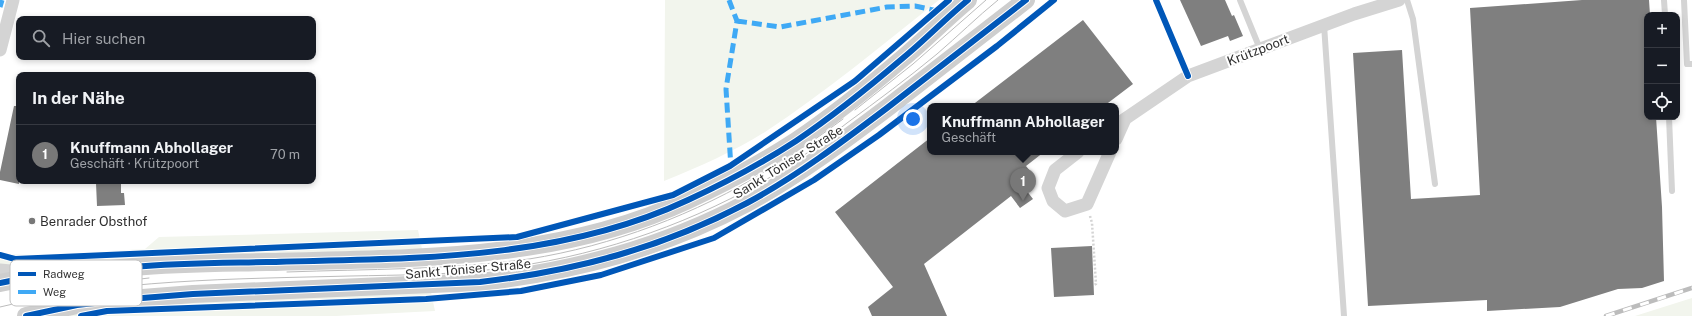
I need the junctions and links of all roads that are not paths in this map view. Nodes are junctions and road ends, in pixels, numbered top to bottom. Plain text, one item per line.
1 (13, 0) edge
2 (968, 0) edge
3 (1026, 0) edge
4 (1240, 0) edge
5 (1400, 0) edge
6 (1407, 0) edge
7 (1664, 0) edge
8 (1684, 0) edge
9 (1664, 12) edge
10 (1324, 25) junction
11 (0, 50) edge
12 (1260, 50) junction
13 (1692, 64) edge
14 (1669, 120) edge
15 (1121, 122) edge
16 (1074, 155) edge
17 (1109, 155) edge
18 (1435, 184) dead end
19 (1672, 191) dead end
20 (142, 267) edge
21 (10, 281) edge
22 (0, 283) edge
23 (142, 298) edge
24 (72, 306) edge
25 (26, 316) edge
26 (1344, 316) edge

1 - 11 street
2 - 20 main road, Sankt Töniser Straße
3 - 23 main road, Sankt Töniser Straße
4 - 12 lane
5 - 10 street, Krützpoort
6 - 18 lane
7 - 9 lane
8 - 13 lane
10 - 12 street, Krützpoort
10 - 26 lane
12 - 15 street, Krützpoort
14 - 19 lane
16 - 17 street
21 - 22 main road, Sankt Töniser Straße
24 - 25 main road, Sankt Töniser Straße

